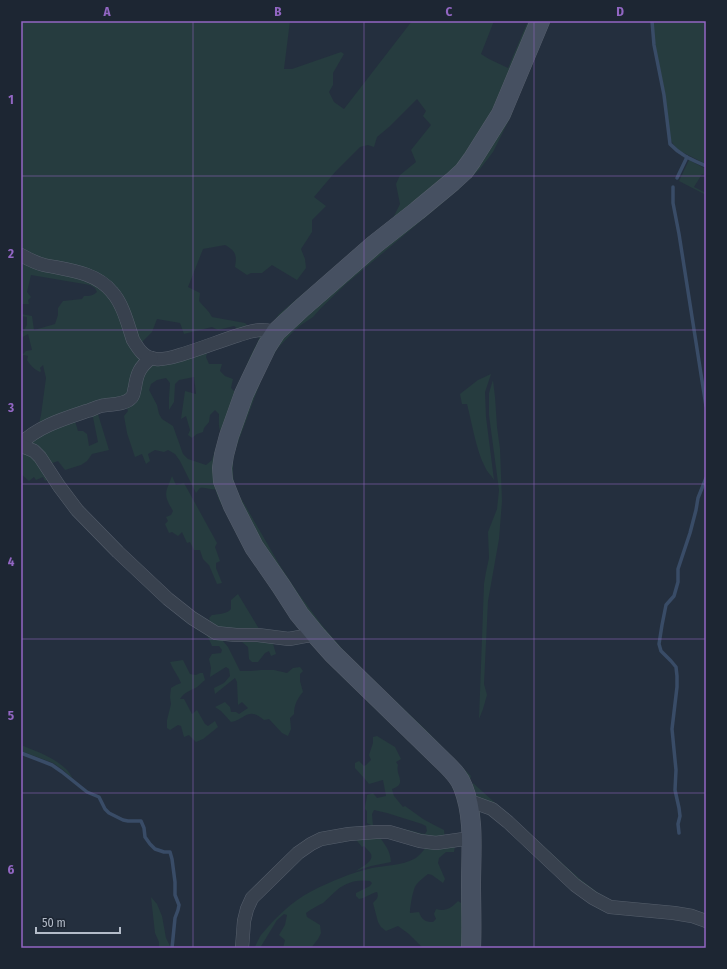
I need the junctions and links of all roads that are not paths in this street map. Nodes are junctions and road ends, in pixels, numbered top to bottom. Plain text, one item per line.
1 (540, 21) edge
2 (21, 255) edge
3 (276, 332) junction
4 (151, 358) junction
5 (21, 445) edge
6 (317, 636) junction
7 (467, 800) junction
8 (471, 838) junction
9 (706, 921) edge
10 (242, 948) edge
11 (470, 948) edge

1 - 3 main road
2 - 4 street
3 - 4 street
3 - 6 main road
4 - 5 street
5 - 6 street
6 - 7 main road
7 - 8 main road
7 - 9 street
8 - 10 street
8 - 11 main road

